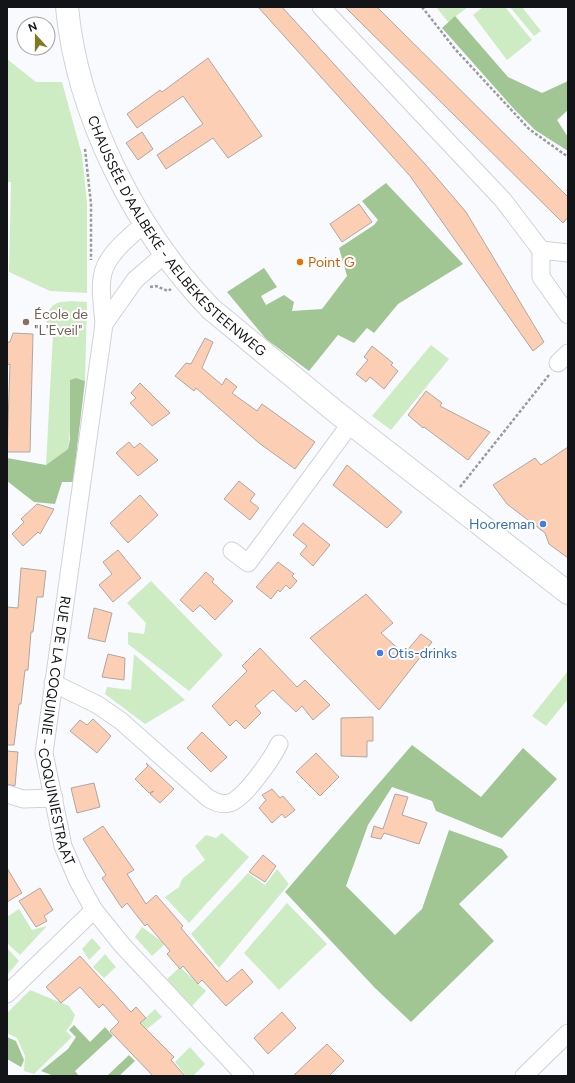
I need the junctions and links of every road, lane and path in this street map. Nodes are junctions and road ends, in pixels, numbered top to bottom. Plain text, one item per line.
1 (67, 7) edge
2 (321, 7) edge
3 (422, 7) edge
4 (85, 141) dead end
5 (568, 157) edge
6 (145, 222) junction
7 (541, 250) junction
8 (568, 253) edge
9 (165, 254) junction
10 (91, 261) dead end
11 (568, 315) edge
12 (104, 324) junction
13 (563, 358) edge
14 (351, 423) junction
15 (450, 500) junction
16 (232, 551) dead end
17 (568, 593) edge
18 (53, 683) junction
19 (279, 744) dead end
20 (7, 794) edge
21 (54, 798) junction
22 (94, 910) junction
23 (7, 994) edge
24 (568, 1033) edge
25 (245, 1076) edge
26 (524, 1076) edge

1 - 6 main road, CHAUSSÉE D'AALBEKE - AELBEKESTEENWEG
2 - 7 street
3 - 5 path
4 - 10 path
6 - 9 main road, CHAUSSÉE D'AALBEKE - AELBEKESTEENWEG
6 - 12 street, RUE DE LA COQUINIE - COQUINIESTRAAT
7 - 8 street
7 - 11 street
9 - 12 street, RUE DE LA COQUINIE - COQUINIESTRAAT
9 - 14 main road, CHAUSSÉE D'AALBEKE - AELBEKESTEENWEG
12 - 18 street, RUE DE LA COQUINIE - COQUINIESTRAAT
13 - 15 path
14 - 15 main road, CHAUSSÉE D'AALBEKE - AELBEKESTEENWEG
14 - 16 street
15 - 17 main road, CHAUSSÉE D'AALBEKE - AELBEKESTEENWEG
18 - 19 street
18 - 21 street, RUE DE LA COQUINIE - COQUINIESTRAAT
20 - 21 street
21 - 22 street, RUE DE LA COQUINIE - COQUINIESTRAAT
22 - 23 street
22 - 25 street, RUE DE LA COQUINIE - COQUINIESTRAAT
24 - 26 street

